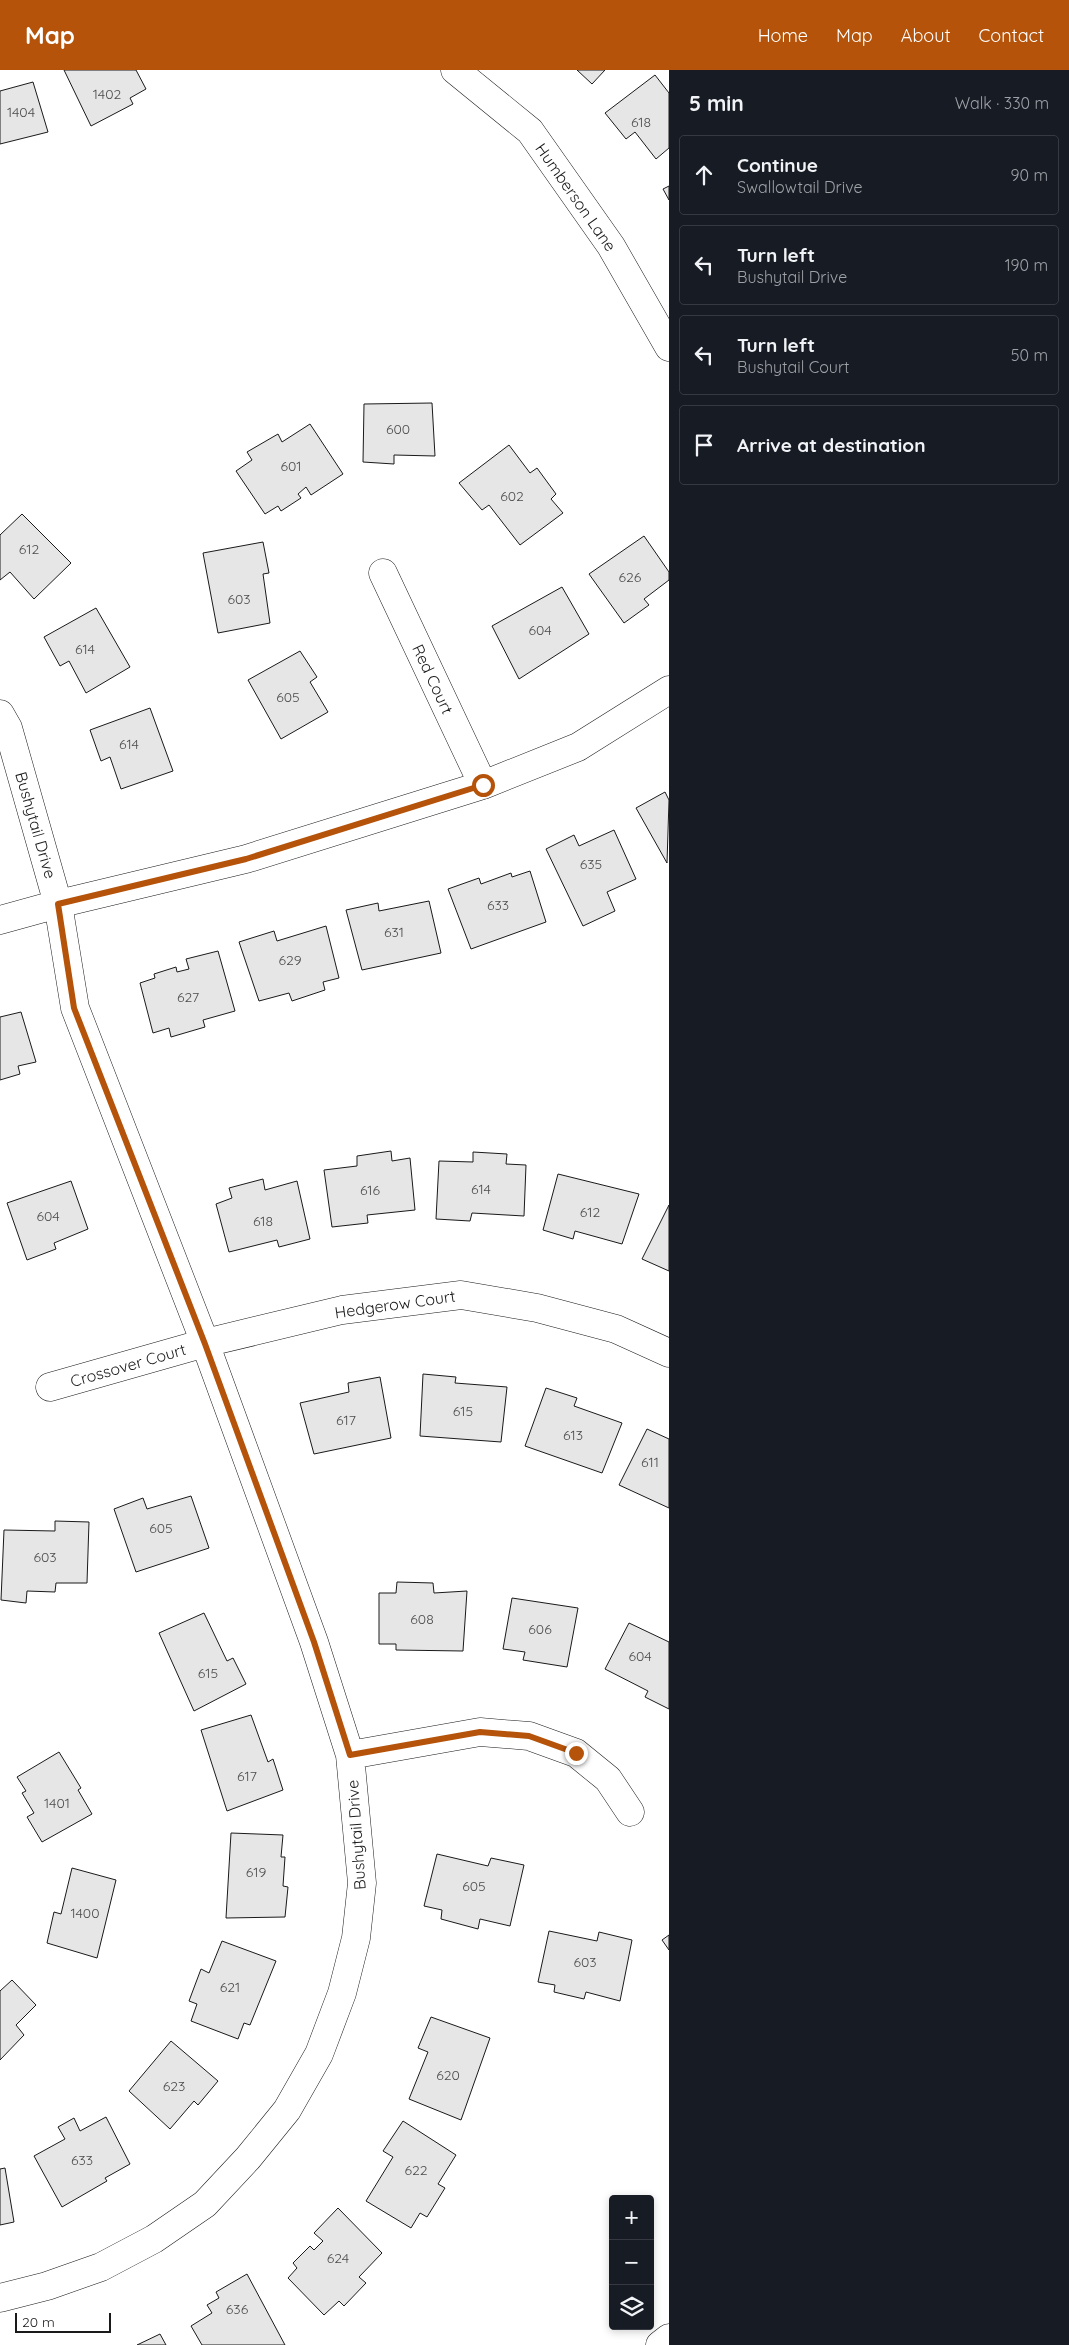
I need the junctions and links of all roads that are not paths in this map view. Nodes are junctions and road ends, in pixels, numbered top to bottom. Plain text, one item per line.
1 (455, 70) edge
2 (669, 347) edge
3 (383, 573) dead end
4 (669, 690) edge
5 (0, 714) edge
6 (483, 785) junction
7 (58, 904) junction
8 (0, 920) edge
9 (205, 1344) junction
10 (669, 1353) edge
11 (50, 1386) dead end
12 (350, 1755) junction
13 (630, 1812) dead end
14 (0, 2298) edge
15 (669, 2338) edge
16 (660, 2345) edge

1 - 2 main road, Humberson Lane
3 - 6 main road, Red Court
4 - 6 main road
5 - 7 main road, Bushytail Drive
6 - 7 main road
7 - 8 main road
7 - 9 main road, Bushytail Drive
9 - 10 main road, Hedgerow Court
9 - 11 main road, Crossover Court
9 - 12 main road, Bushytail Drive
12 - 13 main road
12 - 14 main road, Bushytail Drive
15 - 16 main road

